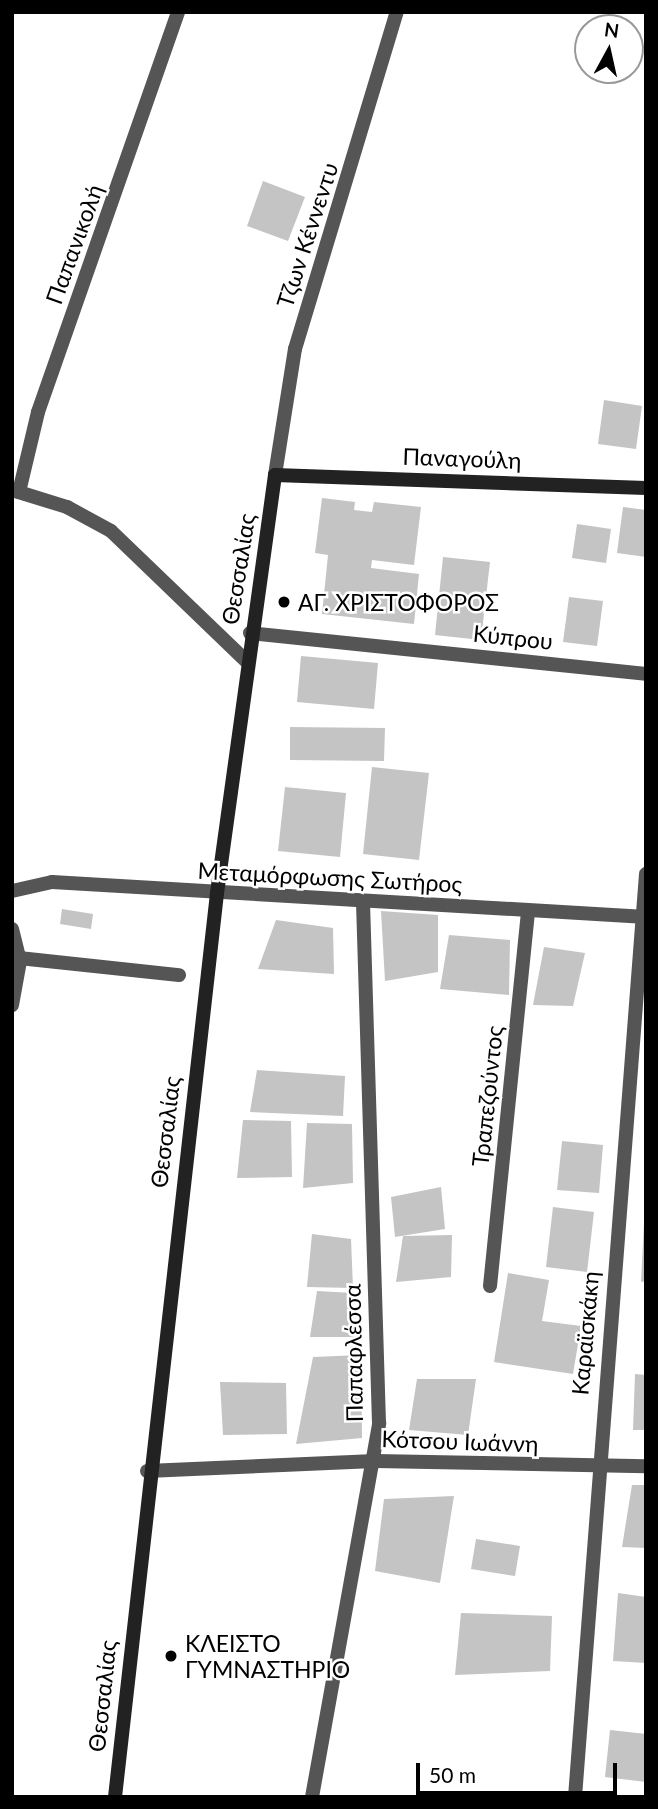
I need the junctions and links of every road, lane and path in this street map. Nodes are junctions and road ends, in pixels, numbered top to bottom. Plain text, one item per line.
1 (178, 12) edge
2 (397, 12) edge
3 (275, 475) junction
4 (646, 488) edge
5 (16, 491) edge
6 (250, 633) junction
7 (246, 661) junction
8 (646, 674) edge
9 (646, 874) edge
10 (12, 891) edge
11 (217, 893) junction
12 (363, 903) junction
13 (528, 911) junction
14 (644, 917) edge
15 (12, 929) edge
16 (19, 958) junction
17 (180, 975) dead end
18 (12, 1004) edge
19 (634, 1027) junction
20 (646, 1043) edge
21 (490, 1286) dead end
22 (375, 1461) junction
23 (646, 1466) edge
24 (597, 1467) junction
25 (147, 1471) junction
26 (115, 1797) edge
27 (312, 1797) edge
28 (576, 1797) edge

1 - 5 street, Παπανικολή
2 - 3 street, Τζων Κέννεντυ
3 - 4 street, Παναγούλη
3 - 6 street, Θεσσαλίας
5 - 7 street
6 - 7 street, Θεσσαλίας
6 - 8 street, Κύπρου
7 - 11 street, Θεσσαλίας
9 - 14 street, Καραϊσκάκη
10 - 11 street, Μεταμόρφωσης Σωτήρος
11 - 12 street, Μεταμόρφωσης Σωτήρος
11 - 25 street, Θεσσαλίας
12 - 13 street, Μεταμόρφωσης Σωτήρος
12 - 22 street, Παπαφλέσσα
13 - 14 street, Μεταμόρφωσης Σωτήρος
13 - 21 street, Τραπεζούντος
14 - 19 street, Καραϊσκάκη
15 - 16 street
16 - 17 street
16 - 18 street
19 - 20 street
19 - 24 street, Καραϊσκάκη
22 - 24 street, Κότσου Ιωάννη
22 - 25 street, Κότσου Ιωάννη
22 - 27 street, Παπαφλέσσα
23 - 24 street, Κότσου Ιωάννη
24 - 28 street, Καραϊσκάκη
25 - 26 street, Θεσσαλίας

